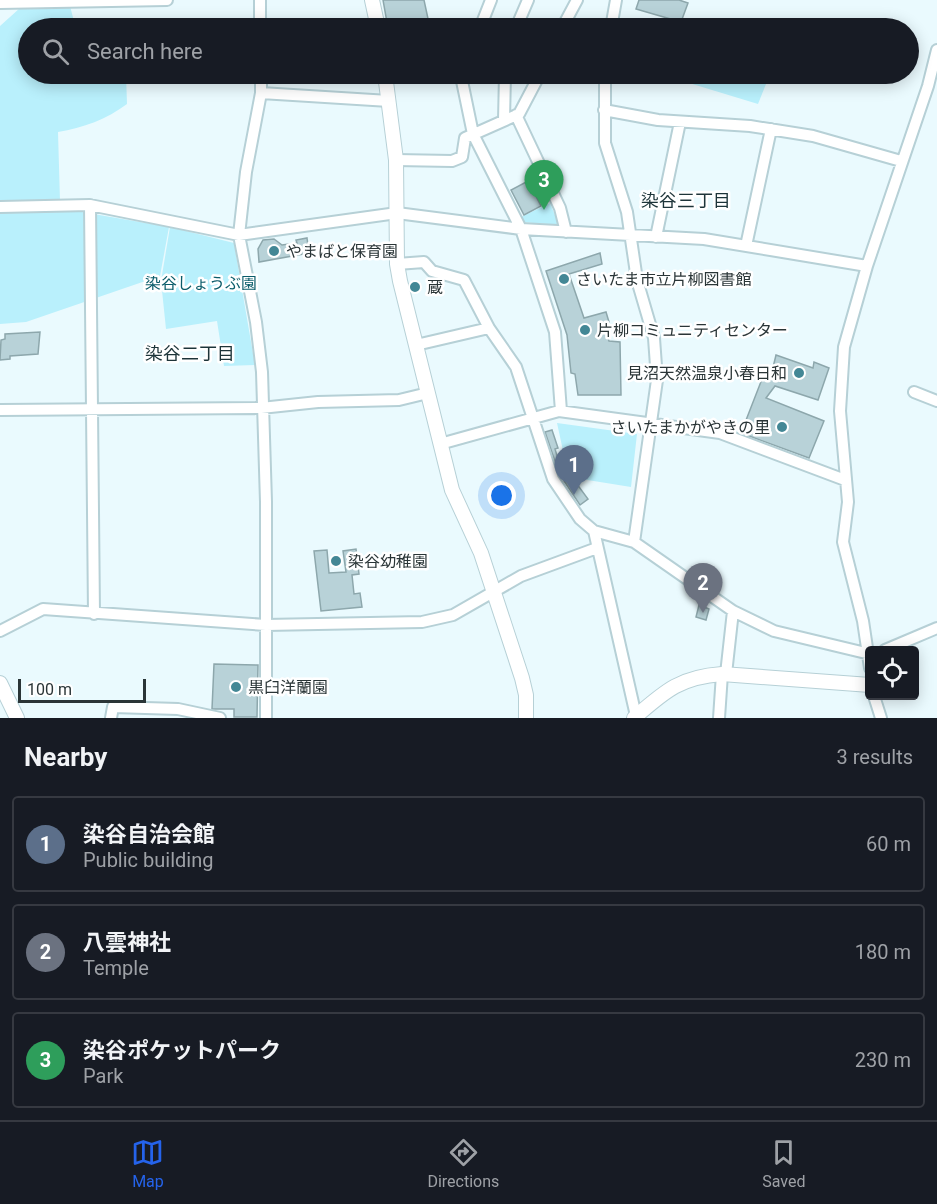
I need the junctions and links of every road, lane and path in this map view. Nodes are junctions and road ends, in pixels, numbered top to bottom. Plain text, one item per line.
1 (167, 0) edge
2 (260, 0) edge
3 (372, 0) edge
4 (491, 0) edge
5 (528, 0) edge
6 (577, 0) edge
7 (616, 0) edge
8 (0, 3) edge
9 (260, 18) edge
10 (376, 18) edge
11 (484, 18) edge
12 (520, 18) edge
13 (567, 18) edge
14 (613, 18) edge
15 (937, 53) edge
16 (261, 84) edge
17 (386, 84) edge
18 (463, 84) edge
19 (505, 84) edge
20 (534, 84) edge
21 (605, 84) edge
22 (261, 93) junction
23 (389, 101) junction
24 (604, 110) junction
25 (516, 115) junction
26 (504, 120) junction
27 (680, 122) junction
28 (771, 129) junction
29 (473, 134) junction
30 (396, 160) junction
31 (902, 161) junction
32 (90, 205) junction
33 (0, 207) edge
34 (397, 213) junction
35 (521, 229) junction
36 (566, 232) junction
37 (239, 236) junction
38 (631, 236) junction
39 (656, 237) junction
40 (746, 246) junction
41 (397, 264) junction
42 (867, 266) junction
43 (489, 328) junction
44 (416, 345) junction
45 (914, 392) dead end
46 (428, 393) junction
47 (937, 401) edge
48 (93, 408) junction
49 (261, 408) junction
50 (0, 410) edge
51 (561, 411) junction
52 (534, 416) junction
53 (649, 424) junction
54 (440, 444) junction
55 (845, 480) junction
56 (594, 531) junction
57 (634, 542) junction
58 (597, 548) junction
59 (494, 591) junction
60 (732, 611) junction
61 (94, 614) junction
62 (266, 625) junction
63 (937, 628) edge
64 (0, 631) edge
65 (867, 646) edge
66 (896, 646) edge
67 (865, 653) edge
68 (724, 674) junction
69 (0, 682) edge
70 (865, 685) edge
71 (875, 700) edge
72 (635, 717) edge
73 (17, 718) edge
74 (111, 718) edge
75 (220, 718) edge
76 (266, 718) edge
77 (526, 718) edge
78 (719, 718) edge
79 (881, 718) edge

1 - 8 street
2 - 9 street
3 - 10 street
4 - 11 street
5 - 12 street
6 - 13 street
7 - 14 street
15 - 31 street
16 - 22 street
17 - 23 street
18 - 29 street
19 - 26 street
20 - 25 street
21 - 24 street
22 - 23 street
22 - 37 street
23 - 30 street
24 - 27 street
24 - 38 street
25 - 26 street
25 - 36 street
26 - 29 street
27 - 28 street
27 - 39 street
28 - 31 street
28 - 40 street
29 - 30 street
29 - 35 street
30 - 34 street
31 - 42 street
32 - 33 street
32 - 37 street
32 - 48 street
34 - 35 street
34 - 37 street
34 - 41 street
35 - 36 street
35 - 51 street
36 - 38 street
37 - 49 street
38 - 39 street
38 - 53 street
39 - 40 street
40 - 42 street
41 - 43 street
41 - 44 street
42 - 55 street
43 - 44 street
43 - 52 street
44 - 46 street
45 - 47 street
46 - 49 street
46 - 54 street
48 - 49 street
48 - 50 street
48 - 61 street
49 - 62 street
51 - 52 street
51 - 53 street
52 - 54 street
52 - 56 street
53 - 55 street
53 - 57 street
54 - 59 street
55 - 65 street
56 - 57 street
56 - 58 street
57 - 60 street
58 - 59 street
58 - 72 street
59 - 62 street
59 - 77 street
60 - 67 street
60 - 68 street
61 - 62 street
61 - 64 street
62 - 76 street
63 - 66 street
68 - 70 street
68 - 72 street
68 - 78 street
69 - 73 street
71 - 79 street
74 - 75 street

